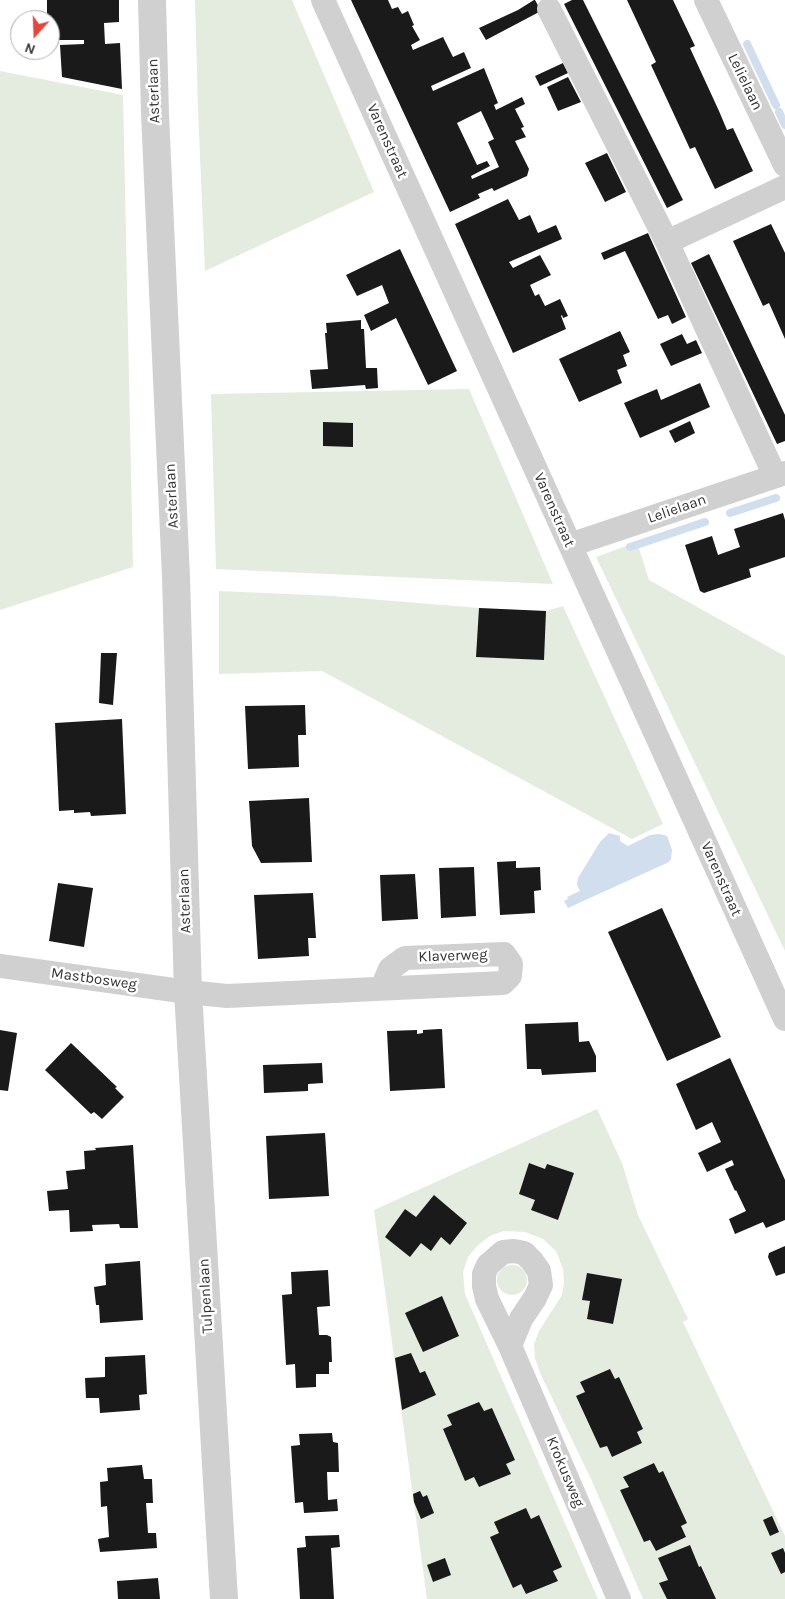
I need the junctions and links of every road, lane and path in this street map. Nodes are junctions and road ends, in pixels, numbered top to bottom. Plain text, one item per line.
1 (152, 0) edge
2 (323, 0) edge
3 (706, 0) edge
4 (549, 8) dead end
5 (785, 165) edge
6 (785, 187) edge
7 (667, 242) junction
8 (780, 475) edge
9 (570, 544) junction
10 (0, 966) edge
11 (382, 988) dead end
12 (188, 992) junction
13 (785, 1019) edge
14 (510, 1346) dead end
15 (224, 1599) edge
16 (619, 1599) edge

1 - 12 street, Asterlaan
2 - 9 street, Varenstraat
3 - 5 street, Lelielaan
4 - 7 street
6 - 7 street
7 - 8 street
8 - 9 street, Lelielaan
9 - 13 street, Varenstraat
10 - 12 street, Mastbosweg
11 - 12 street
12 - 15 street, Tulpenlaan
14 - 16 street, Krokusweg

